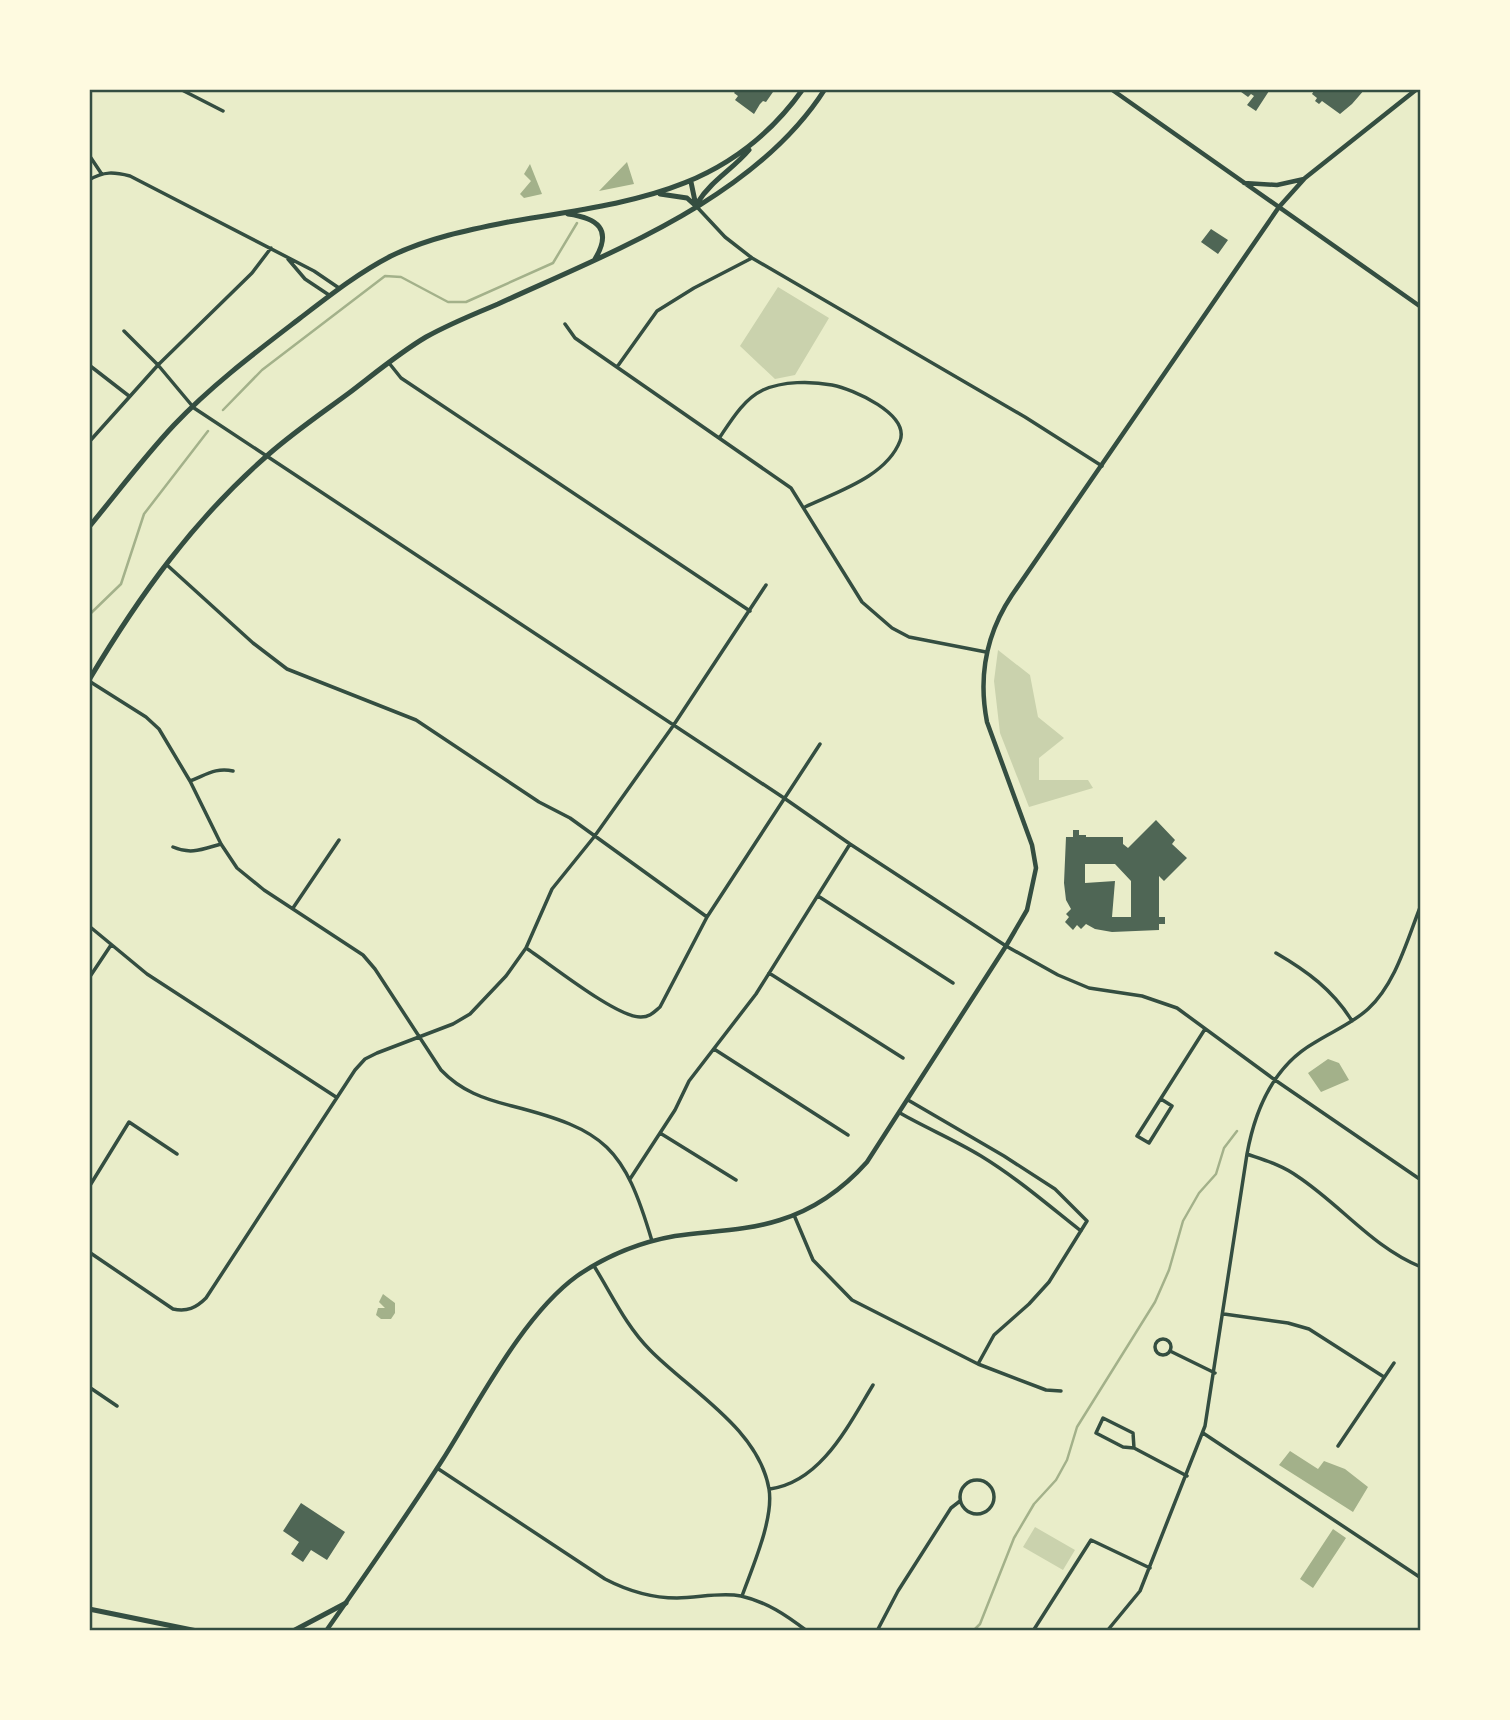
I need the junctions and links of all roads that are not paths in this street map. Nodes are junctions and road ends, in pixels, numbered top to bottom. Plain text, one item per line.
1 (180, 89) edge
2 (803, 89) edge
3 (825, 89) edge
4 (1111, 89) edge
5 (1417, 89) edge
6 (223, 111) dead end
7 (755, 142) junction
8 (89, 155) edge
9 (101, 173) junction
10 (1305, 178) junction
11 (89, 180) edge
12 (691, 182) junction
13 (1243, 183) junction
14 (658, 193) junction
15 (696, 205) junction
16 (1279, 207) junction
17 (562, 213) junction
18 (271, 248) junction
19 (286, 257) junction
20 (752, 258) junction
21 (595, 259) junction
22 (339, 288) junction
23 (329, 296) junction
24 (1421, 307) edge
25 (565, 324) dead end
26 (124, 331) dead end
27 (389, 363) junction
28 (89, 365) edge
29 (158, 365) junction
30 (617, 367) junction
31 (130, 396) junction
32 (194, 408) junction
33 (720, 437) junction
34 (89, 442) edge
35 (267, 455) junction
36 (1102, 466) junction
37 (805, 507) junction
38 (89, 527) edge
39 (165, 563) junction
40 (766, 585) dead end
41 (750, 611) junction
42 (986, 652) junction
43 (89, 681) edge
44 (673, 726) junction
45 (820, 744) dead end
46 (233, 771) dead end
47 (190, 782) junction
48 (784, 797) junction
49 (594, 837) junction
50 (339, 840) dead end
51 (221, 844) junction
52 (850, 844) junction
53 (173, 847) dead end
54 (818, 896) junction
55 (1421, 905) edge
56 (293, 908) junction
57 (707, 917) junction
58 (89, 926) edge
59 (111, 945) junction
60 (1006, 946) junction
61 (526, 948) junction
62 (1276, 953) dead end
63 (769, 973) junction
64 (89, 978) edge
65 (953, 984) dead end
66 (1352, 1021) junction
67 (1205, 1029) junction
68 (419, 1037) junction
69 (715, 1049) junction
70 (904, 1058) dead end
71 (1275, 1080) junction
72 (335, 1097) junction
73 (1161, 1099) junction
74 (908, 1100) junction
75 (900, 1113) junction
76 (660, 1133) junction
77 (848, 1135) dead end
78 (177, 1154) dead end
79 (1247, 1154) junction
80 (630, 1179) junction
81 (736, 1180) dead end
82 (1421, 1180) edge
83 (89, 1186) edge
84 (793, 1216) junction
85 (1081, 1231) junction
86 (652, 1241) junction
87 (89, 1252) edge
88 (594, 1266) junction
89 (1421, 1267) edge
90 (1224, 1314) junction
91 (1170, 1351) junction
92 (1394, 1363) dead end
93 (978, 1364) junction
94 (1215, 1373) junction
95 (1384, 1377) junction
96 (873, 1385) dead end
97 (89, 1387) edge
98 (1061, 1391) dead end
99 (117, 1406) dead end
100 (1203, 1433) junction
101 (1338, 1446) dead end
102 (1134, 1448) junction
103 (437, 1468) junction
104 (1187, 1476) junction
105 (770, 1489) junction
106 (960, 1501) junction
107 (1150, 1568) junction
108 (1421, 1578) edge
109 (742, 1597) junction
110 (346, 1603) junction
111 (89, 1609) edge
112 (197, 1631) edge
113 (293, 1631) edge
114 (326, 1631) edge
115 (807, 1631) edge
116 (877, 1631) edge
117 (1033, 1631) edge
118 (1107, 1631) edge

1 - 6 street
2 - 7 main road
3 - 15 main road
4 - 13 street
5 - 10 street
7 - 12 main road
7 - 15 main road
8 - 9 street
9 - 11 street
9 - 18 street
10 - 13 street
10 - 16 street
12 - 14 main road
12 - 15 main road
13 - 16 street
14 - 15 main road
14 - 17 main road
15 - 20 street
15 - 21 main road
16 - 24 street
16 - 36 street
17 - 21 main road
17 - 22 main road
18 - 19 street
18 - 29 street
19 - 22 street
19 - 23 street
20 - 30 street
20 - 36 street
21 - 27 main road
22 - 23 main road
23 - 32 main road
25 - 30 street
26 - 29 street
27 - 35 main road
27 - 41 street
28 - 31 street
29 - 31 street
29 - 32 street
30 - 33 street
31 - 34 street
32 - 35 street
32 - 38 main road
33 - 37 street
33 - 37 street
35 - 39 main road
35 - 44 street
36 - 42 street
37 - 42 street
39 - 43 main road
39 - 49 street
40 - 41 street
41 - 44 street
42 - 60 street
43 - 47 street
44 - 48 street
44 - 49 street
45 - 48 street
46 - 47 street
47 - 51 street
48 - 52 street
48 - 57 street
49 - 57 street
49 - 61 street
50 - 56 street
51 - 53 street
51 - 56 street
52 - 54 street
52 - 60 street
54 - 63 street
54 - 65 street
55 - 66 street
56 - 68 street
57 - 61 street
58 - 59 street
59 - 64 street
59 - 72 street
60 - 67 street
60 - 74 street
61 - 68 street
62 - 66 street
63 - 69 street
63 - 70 street
66 - 71 street
67 - 71 street
67 - 73 street
68 - 72 street
68 - 80 street
69 - 76 street
69 - 77 street
71 - 79 street
71 - 82 street
72 - 87 street
73 - 73 street
74 - 75 street
74 - 85 street
75 - 84 street
75 - 85 street
76 - 80 street
76 - 81 street
78 - 83 street
79 - 89 street
79 - 90 street
80 - 86 street
84 - 86 street
84 - 93 street
85 - 93 street
86 - 88 street
88 - 103 street
88 - 105 street
90 - 94 street
90 - 95 street
91 - 91 street
91 - 94 street
92 - 95 street
93 - 98 street
94 - 100 street
95 - 101 street
96 - 105 street
97 - 99 street
100 - 104 street
100 - 108 street
102 - 102 street
102 - 104 street
103 - 109 street
103 - 110 street
104 - 107 street
105 - 109 street
106 - 106 street
106 - 116 street
107 - 117 street
107 - 118 street
109 - 115 street
110 - 113 main road
110 - 114 street
111 - 112 main road

